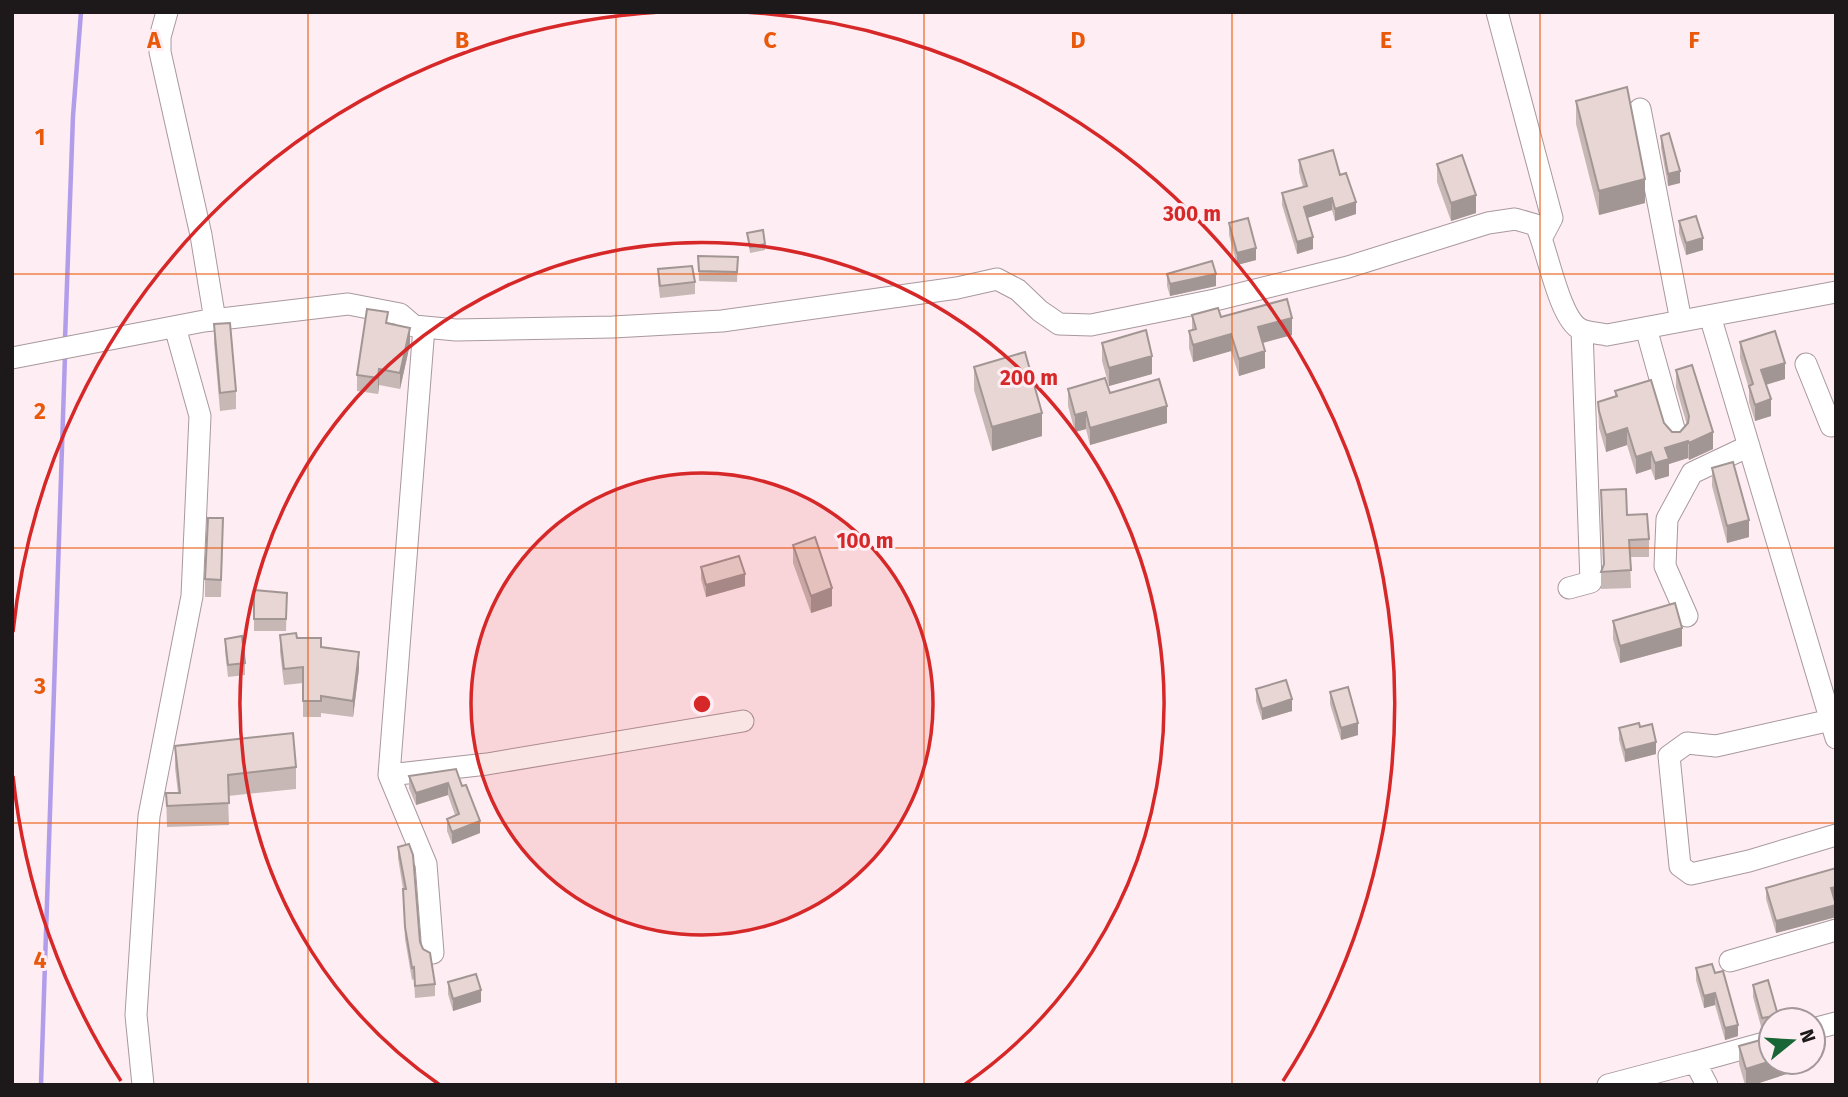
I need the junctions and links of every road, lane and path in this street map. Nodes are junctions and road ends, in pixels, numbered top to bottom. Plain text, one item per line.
1 (167, 12) edge
2 (1497, 12) edge
3 (1640, 109) dead end
4 (1542, 237) junction
5 (1836, 292) edge
6 (1710, 316) junction
7 (215, 320) junction
8 (1681, 321) junction
9 (175, 327) junction
10 (424, 327) junction
11 (1646, 328) junction
12 (1582, 330) junction
13 (12, 358) edge
14 (1806, 364) dead end
15 (1836, 425) edge
16 (1676, 436) edge
17 (1749, 446) junction
18 (1569, 588) dead end
19 (1687, 616) dead end
20 (743, 721) dead end
21 (1833, 729) edge
22 (389, 775) junction
23 (1836, 835) edge
24 (1836, 930) edge
25 (433, 953) edge
26 (1730, 961) dead end
27 (1757, 1045) edge
28 (1695, 1062) junction
29 (143, 1085) edge
30 (1608, 1085) edge
31 (1707, 1085) edge

1 - 7 street
2 - 4 street
3 - 8 street
4 - 10 street
4 - 12 street
5 - 6 street
6 - 8 street
6 - 17 street
7 - 9 street
7 - 10 street
8 - 11 street
9 - 13 street
9 - 29 street
10 - 22 street
11 - 12 street
11 - 16 street
12 - 18 street
14 - 15 street
17 - 19 street
17 - 21 street
20 - 22 street
21 - 23 street
22 - 25 street
24 - 26 street
27 - 28 street
28 - 30 street
28 - 31 street

